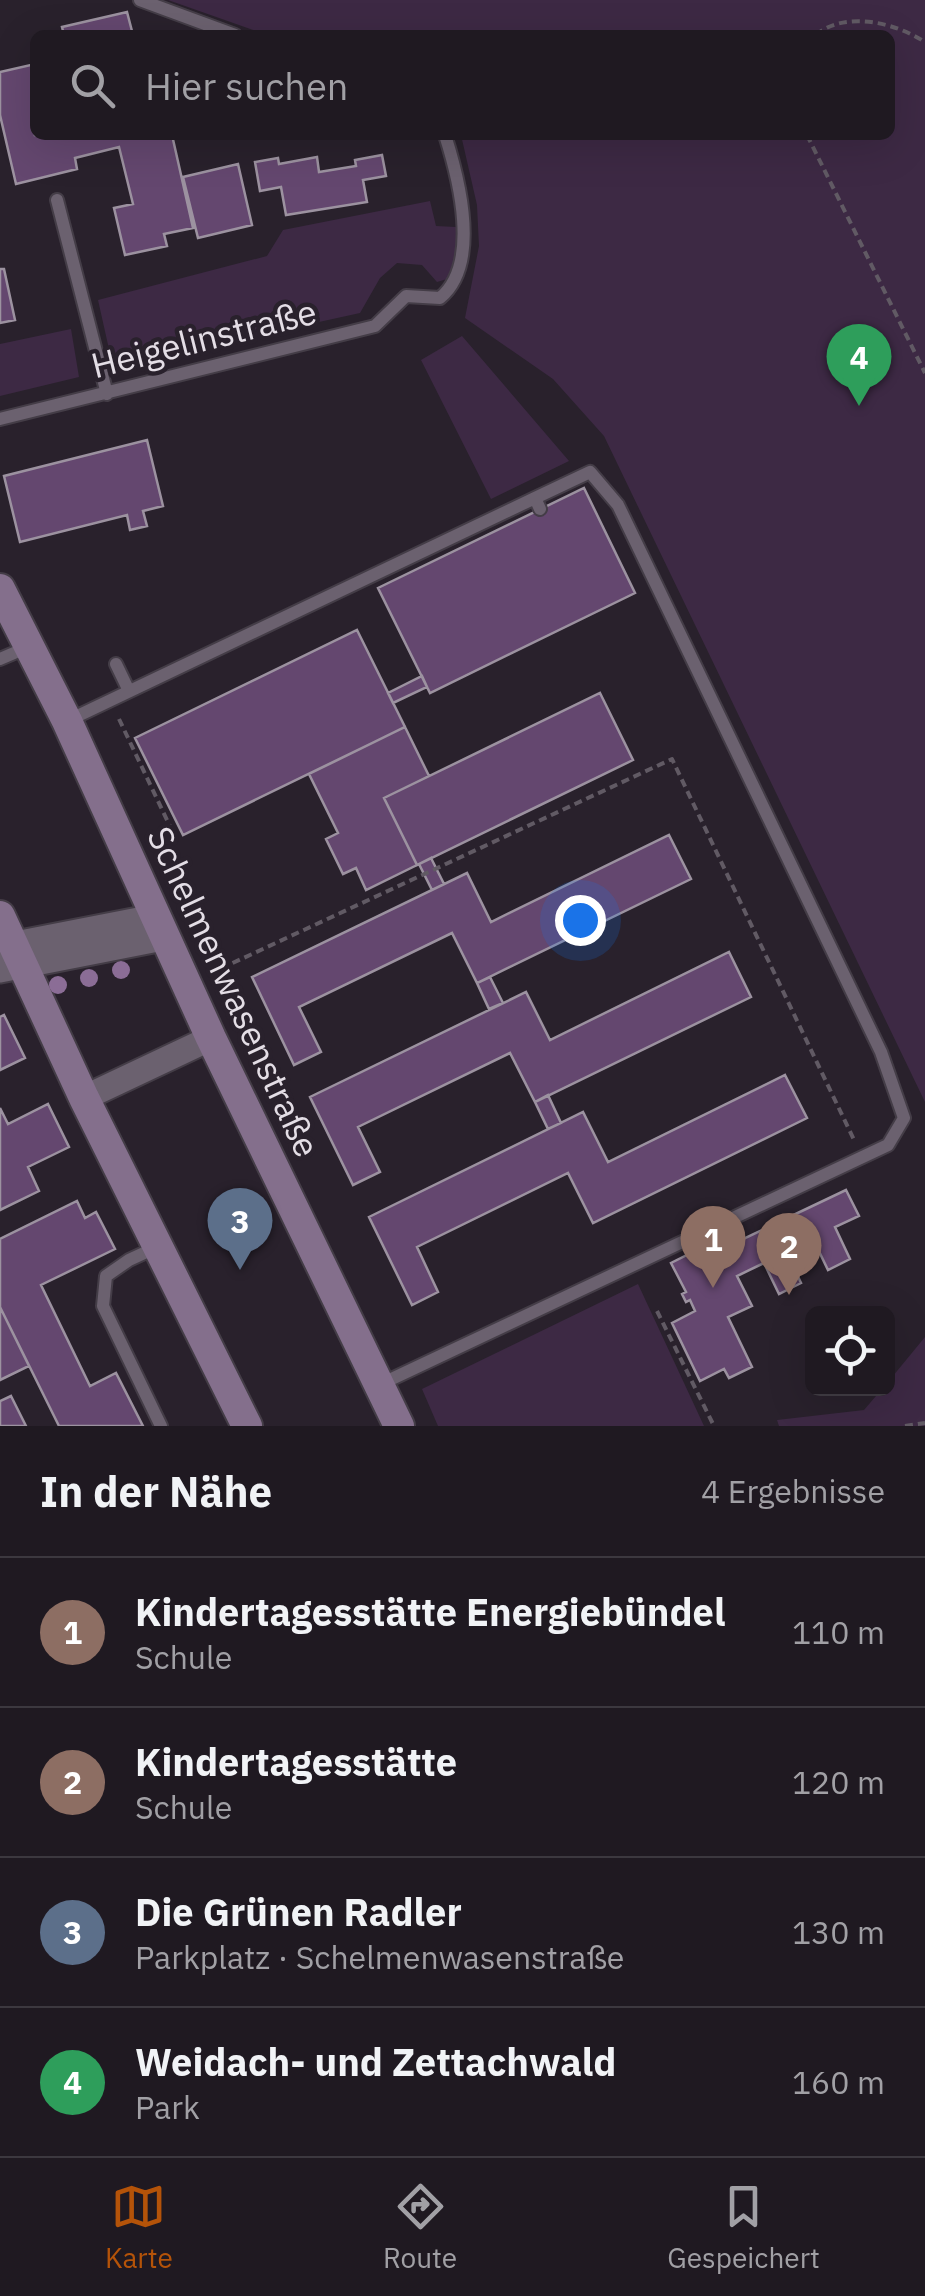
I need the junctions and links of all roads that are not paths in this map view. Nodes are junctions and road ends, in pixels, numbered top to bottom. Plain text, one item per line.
1 (140, 0) edge
2 (221, 30) edge
3 (447, 140) edge
4 (58, 200) dead end
5 (106, 394) junction
6 (2, 421) edge
7 (0, 589) edge
8 (14, 653) edge
9 (116, 664) dead end
10 (129, 691) junction
11 (67, 721) junction
12 (0, 916) edge
13 (159, 928) junction
14 (9, 957) edge
15 (210, 1038) junction
16 (84, 1098) junction
17 (158, 1247) junction
18 (379, 1385) junction
19 (161, 1426) edge
20 (247, 1426) edge
21 (399, 1426) edge

1 - 2 lane
3 - 5 lane, Heigelinstraße
4 - 5 lane
5 - 6 lane, Heigelinstraße
7 - 8 street, Schelmenwasenstraße
8 - 11 street, Schelmenwasenstraße
9 - 10 lane
10 - 11 lane
10 - 18 lane
11 - 13 street, Schelmenwasenstraße
12 - 14 street
13 - 14 street
13 - 15 street, Schelmenwasenstraße
14 - 16 street
15 - 16 street
15 - 18 street, Schelmenwasenstraße
16 - 17 street
17 - 19 lane
17 - 20 street
18 - 21 street, Schelmenwasenstraße

